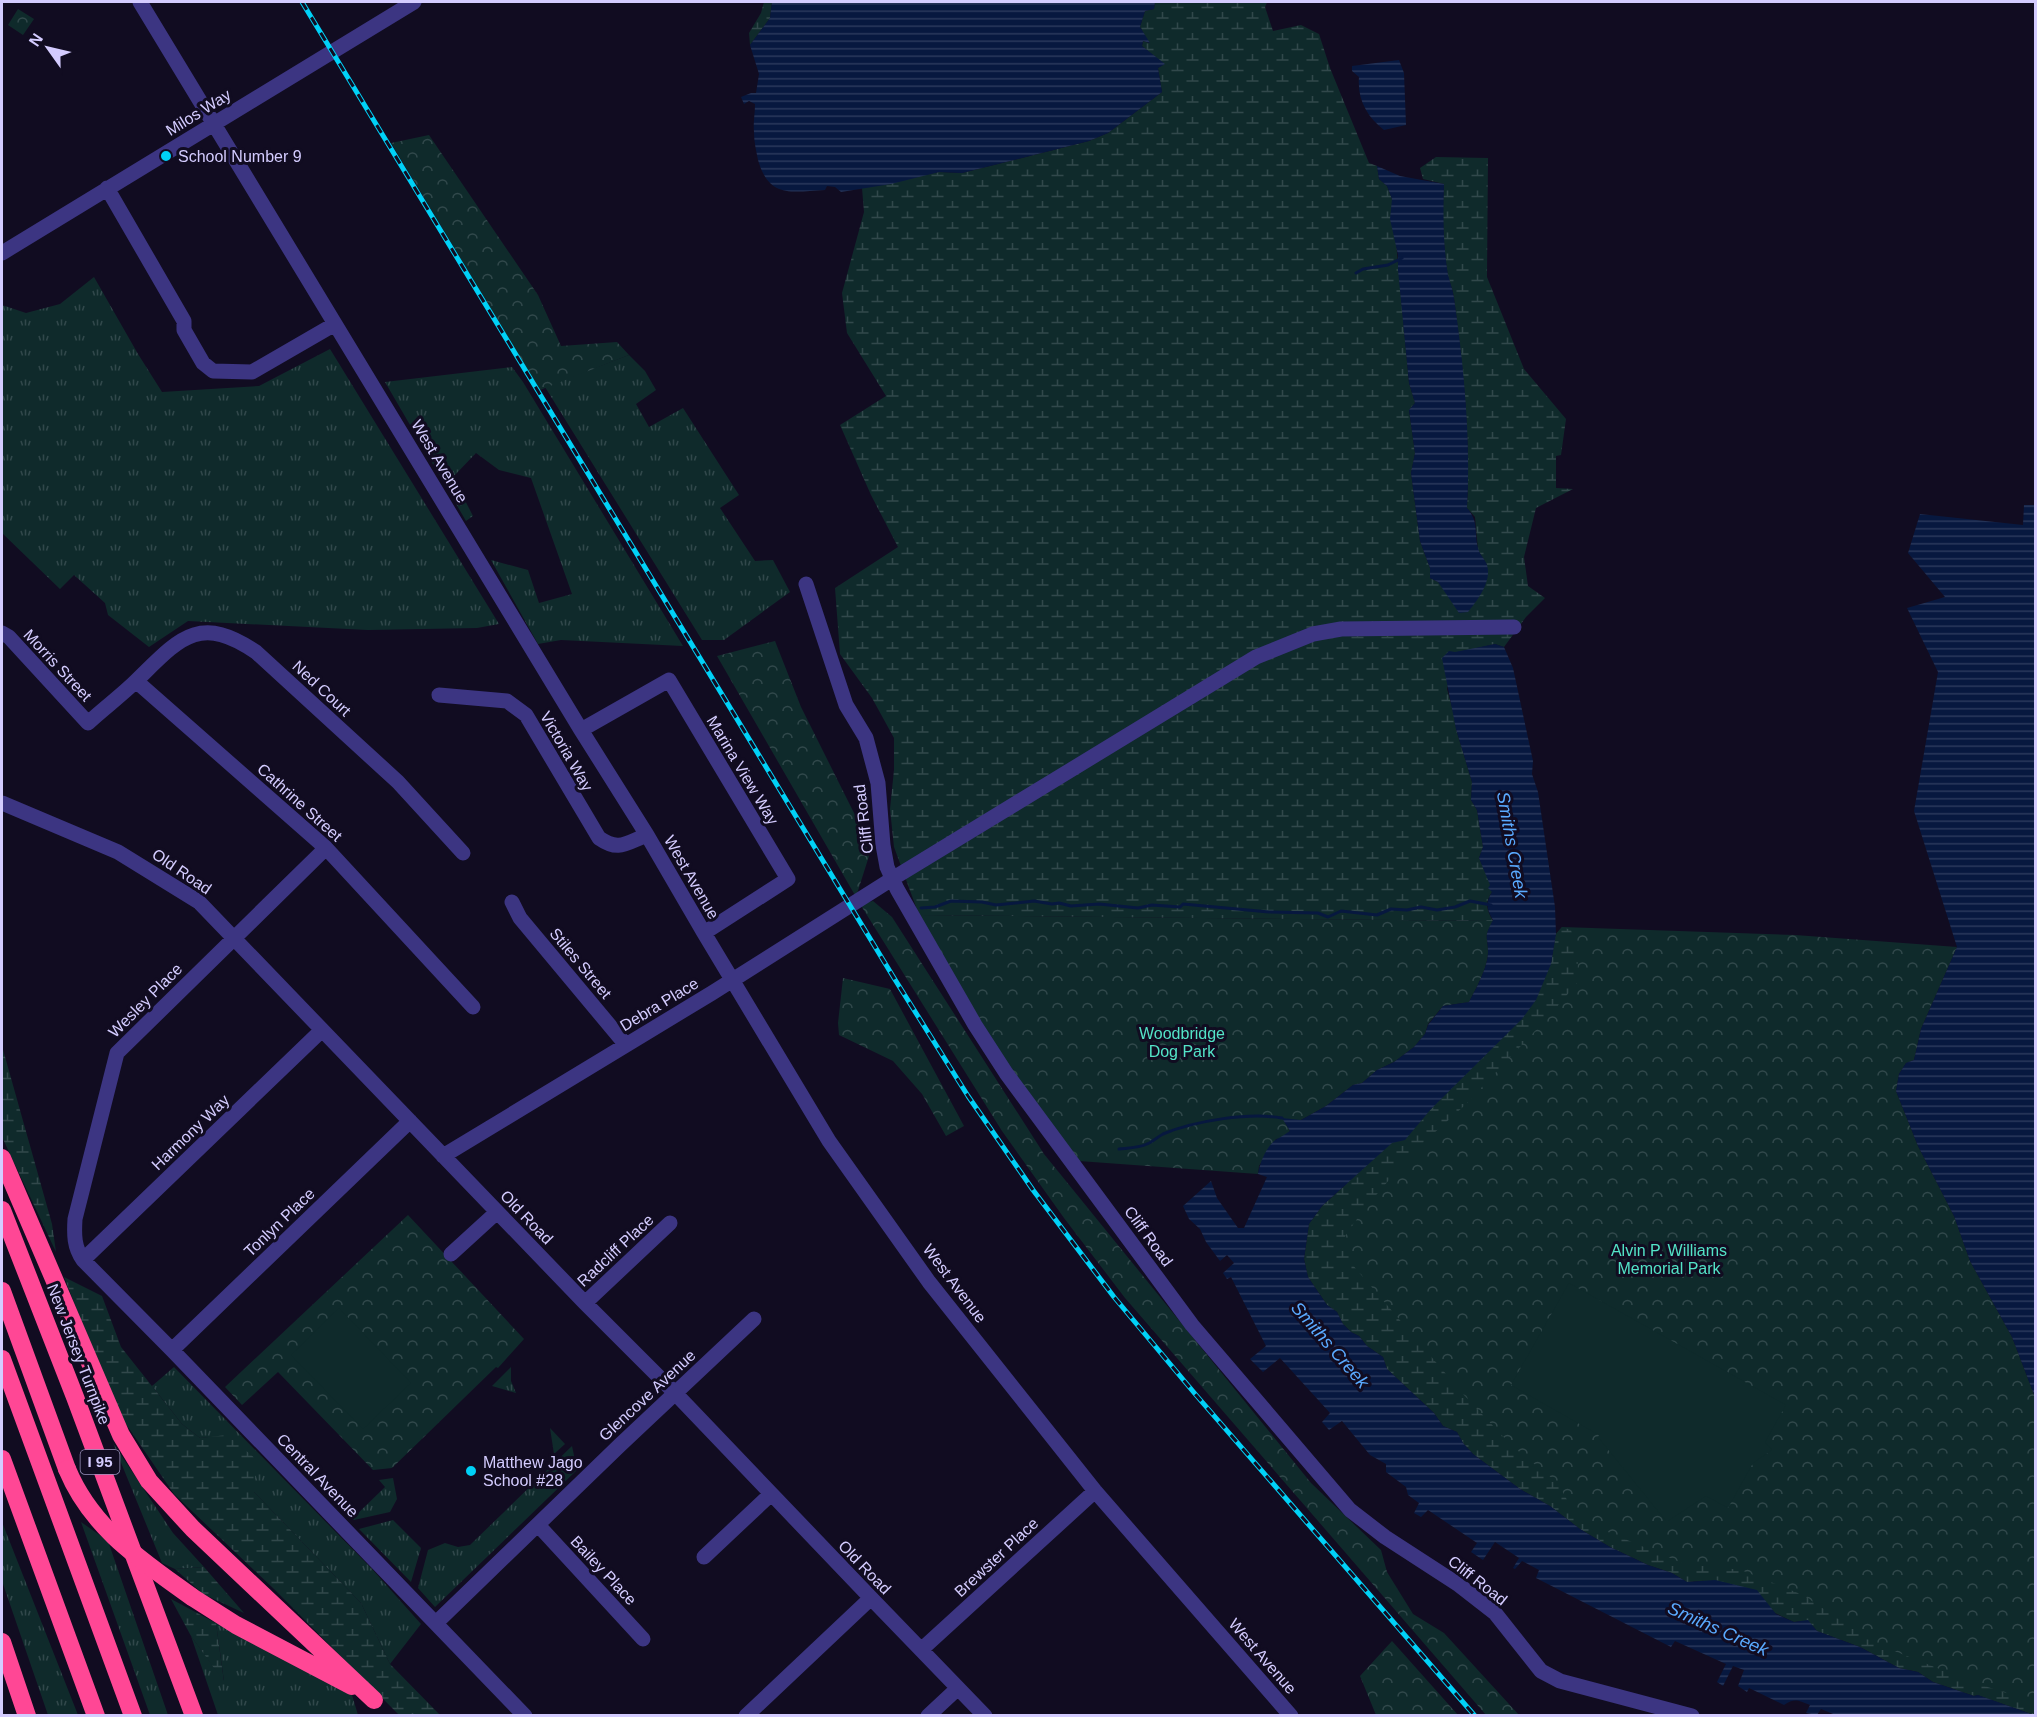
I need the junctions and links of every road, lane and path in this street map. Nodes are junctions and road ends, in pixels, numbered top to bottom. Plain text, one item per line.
1 (140, 2) edge
2 (414, 2) edge
3 (214, 124) junction
4 (107, 189) junction
5 (2, 253) edge
6 (335, 324) junction
7 (806, 584) dead end
8 (1514, 627) dead end
9 (2, 633) edge
10 (136, 681) junction
11 (439, 695) dead end
12 (581, 730) junction
13 (2, 803) edge
14 (647, 835) junction
15 (326, 848) junction
16 (463, 854) dead end
17 (892, 879) junction
18 (512, 902) dead end
19 (704, 933) junction
20 (233, 938) junction
21 (733, 980) junction
22 (473, 1007) dead end
23 (322, 1030) junction
24 (626, 1045) junction
25 (410, 1121) junction
26 (443, 1156) junction
27 (2, 1158) edge
28 (2, 1210) edge
29 (497, 1212) junction
30 (670, 1223) dead end
31 (451, 1254) dead end
32 (83, 1260) junction
33 (2, 1291) edge
34 (585, 1303) junction
35 (754, 1319) dead end
36 (172, 1350) junction
37 (2, 1359) edge
38 (675, 1393) junction
39 (2, 1459) edge
40 (1095, 1491) junction
41 (771, 1494) junction
42 (538, 1525) junction
43 (704, 1557) dead end
44 (871, 1598) junction
45 (436, 1623) junction
46 (643, 1639) dead end
47 (2, 1642) edge
48 (921, 1650) junction
49 (958, 1688) junction
50 (1666, 1711) edge
51 (27, 1716) edge
52 (96, 1716) edge
53 (133, 1716) edge
54 (194, 1716) edge
55 (525, 1716) edge
56 (746, 1716) edge
57 (928, 1716) edge
58 (985, 1716) edge
59 (1291, 1716) edge
60 (1692, 1716) edge

1 - 3 street, West Avenue
2 - 3 street, Milos Way
3 - 4 street, Milos Way
3 - 6 street, West Avenue
4 - 5 street, Milos Way
4 - 6 street
6 - 12 street, West Avenue
7 - 17 street, Cliff Road
8 - 17 street, Debra Place
9 - 10 street, Morris Street
10 - 15 street, Cathrine Street
10 - 16 street, Ned Court
11 - 14 street, Victoria Way
12 - 14 street, West Avenue
12 - 19 street, Marina View Way
13 - 20 street, Old Road
14 - 19 street, West Avenue
15 - 20 street, Wesley Place
15 - 22 street, Cathrine Street
17 - 21 street, Debra Place
17 - 50 street, Cliff Road
18 - 24 street, Stiles Street
19 - 21 street, West Avenue
20 - 23 street, Old Road
20 - 32 street, Wesley Place
21 - 24 street, Debra Place
21 - 40 street, West Avenue
23 - 25 street, Old Road
23 - 32 street, Harmony Way
24 - 26 street, Debra Place
25 - 26 street, Old Road
25 - 36 street, Tonlyn Place
26 - 29 street, Old Road
27 - 33 highway, bridge
28 - 54 highway, New Jersey Turnpike / I 95
29 - 31 street
29 - 34 street, Old Road
30 - 34 street, Radcliff Place
32 - 36 street, Central Avenue
34 - 38 street, Old Road
35 - 38 street, Glencove Avenue
36 - 45 street, Central Avenue
37 - 53 highway
38 - 41 street, Old Road
38 - 42 street, Glencove Avenue
39 - 52 highway
40 - 48 street, Brewster Place
40 - 59 street, West Avenue
41 - 43 street
41 - 44 street, Old Road
42 - 45 street, Glencove Avenue
42 - 46 street, Bailey Place
44 - 48 street, Old Road
44 - 56 street
45 - 55 street, Central Avenue
47 - 51 highway
48 - 49 street, Old Road
49 - 57 street
49 - 58 street, Old Road
50 - 60 street, Cliff Road

